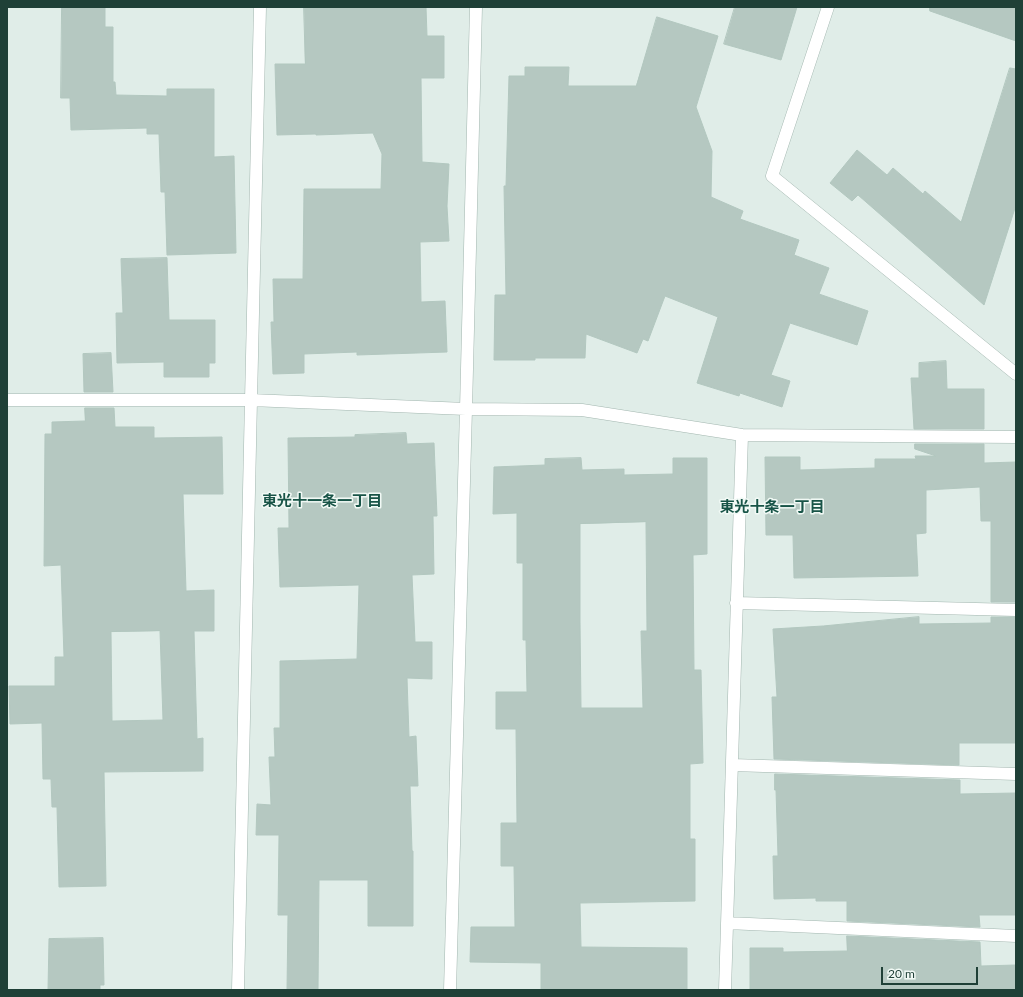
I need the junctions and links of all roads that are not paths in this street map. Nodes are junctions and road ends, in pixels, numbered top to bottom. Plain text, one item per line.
1 (260, 7) edge
2 (476, 7) edge
3 (828, 7) edge
4 (1016, 374) edge
5 (7, 400) edge
6 (251, 400) junction
7 (466, 409) junction
8 (742, 435) junction
9 (1016, 437) edge
10 (736, 603) junction
11 (1016, 610) edge
12 (732, 765) junction
13 (1016, 774) edge
14 (727, 923) junction
15 (1016, 936) edge
16 (238, 990) edge
17 (450, 990) edge
18 (725, 990) edge

1 - 6 street
2 - 7 street
3 - 4 street
5 - 6 street
6 - 7 street
6 - 16 street
7 - 8 street
7 - 17 street
8 - 9 street
8 - 10 street
10 - 11 street
10 - 12 street
12 - 13 street
12 - 14 street
14 - 15 street
14 - 18 street

